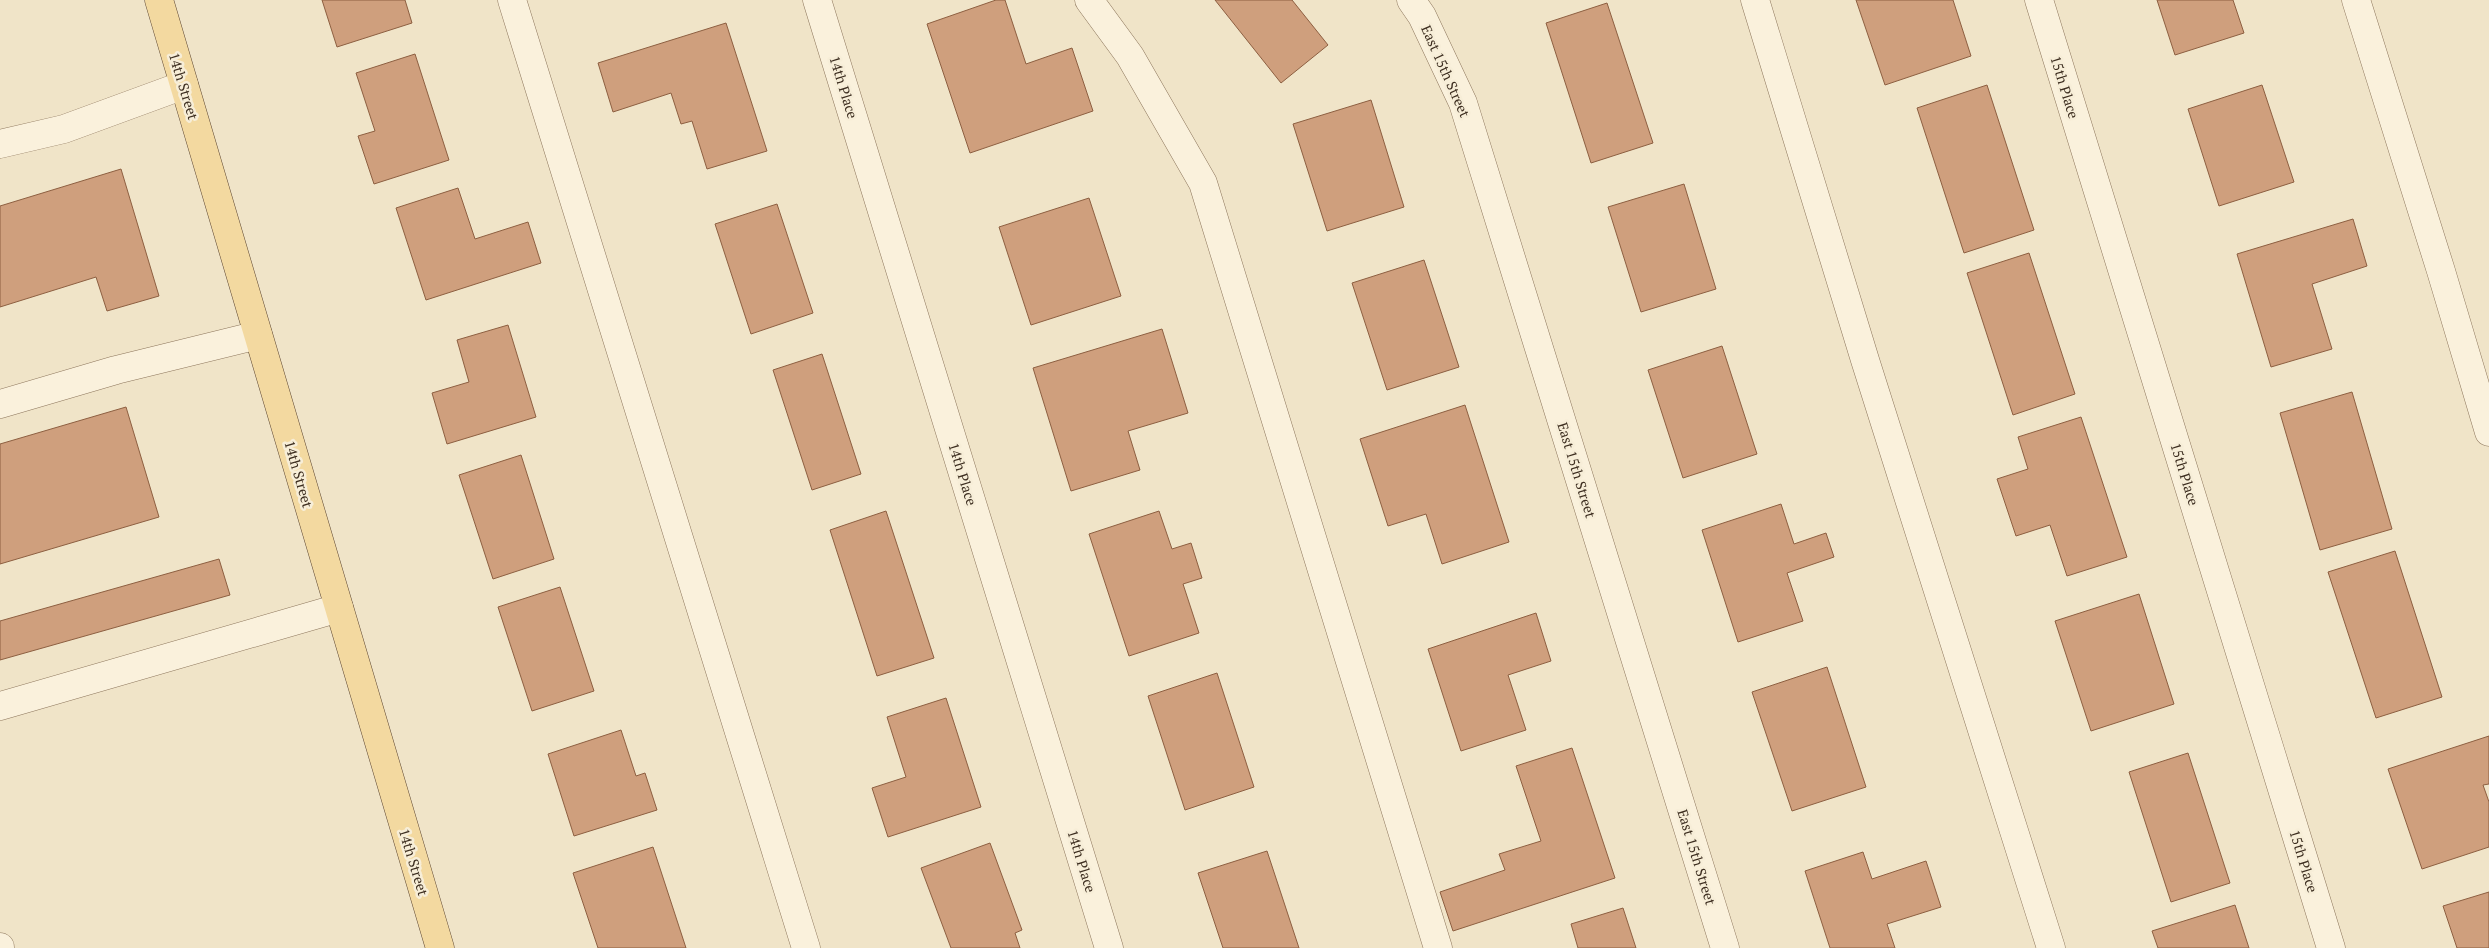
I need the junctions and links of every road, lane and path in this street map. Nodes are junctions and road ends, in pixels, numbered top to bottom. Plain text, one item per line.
1 (159, 0) edge
2 (512, 0) edge
3 (817, 0) edge
4 (1089, 0) edge
5 (1411, 0) edge
6 (1755, 0) edge
7 (2039, 0) edge
8 (2356, 0) edge
9 (184, 85) junction
10 (0, 144) edge
11 (258, 335) junction
12 (0, 404) edge
13 (2489, 432) edge
14 (339, 608) junction
15 (0, 706) edge
16 (440, 948) edge
17 (806, 948) edge
18 (1109, 948) edge
19 (1438, 948) edge
20 (1725, 948) edge
21 (2051, 948) edge
22 (2331, 948) edge

1 - 9 main road, 14th Street
2 - 17 street
3 - 18 street, 14th Place
4 - 19 street
5 - 20 street, East 15th Street
6 - 21 street
7 - 22 street, 15th Place
8 - 13 street
9 - 10 street
9 - 11 main road, 14th Street
11 - 12 street
11 - 14 main road, 14th Street
14 - 15 street
14 - 16 main road, 14th Street

